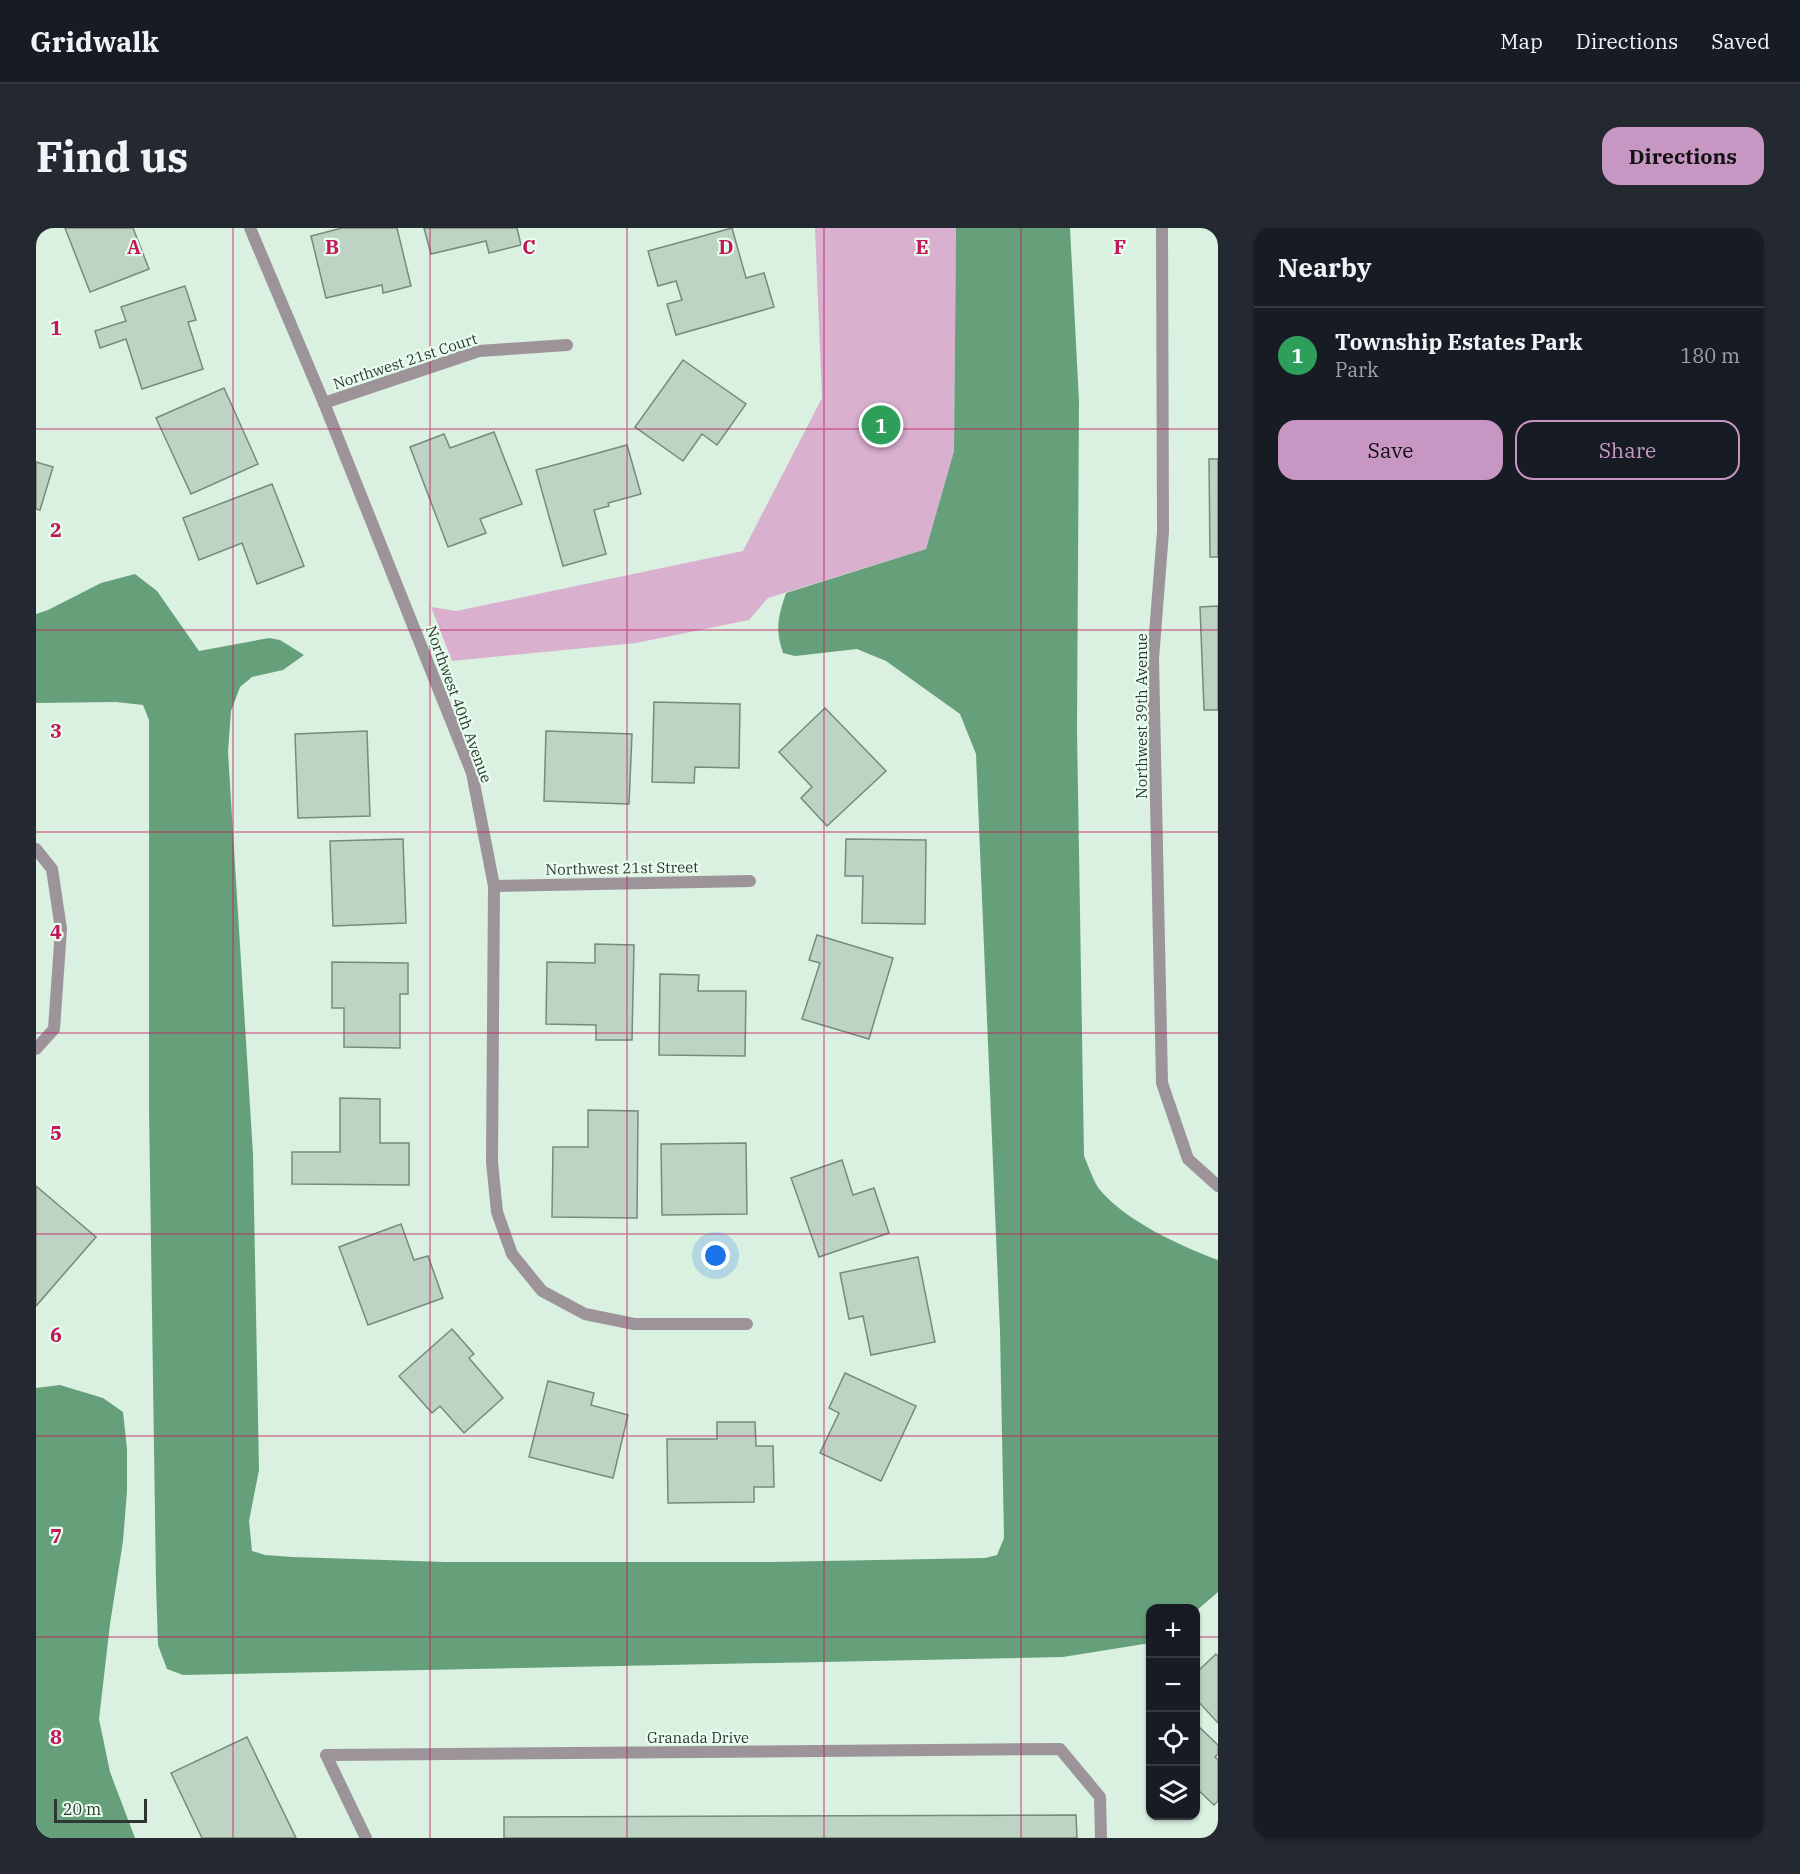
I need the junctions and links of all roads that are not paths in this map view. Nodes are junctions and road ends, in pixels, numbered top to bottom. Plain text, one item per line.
1 (250, 228) edge
2 (1162, 228) edge
3 (567, 345) dead end
4 (324, 403) junction
5 (36, 849) edge
6 (750, 880) dead end
7 (494, 886) junction
8 (36, 1049) edge
9 (1218, 1186) edge
10 (747, 1324) dead end
11 (366, 1838) edge
12 (1101, 1838) edge

1 - 4 street, Northwest 40th Avenue
2 - 9 street, Northwest 39th Avenue
3 - 4 street, Northwest 21st Court
4 - 7 street, Northwest 40th Avenue
5 - 8 street
6 - 7 street, Northwest 21st Street
7 - 10 street, Northwest 40th Avenue
11 - 12 street, Granada Drive

